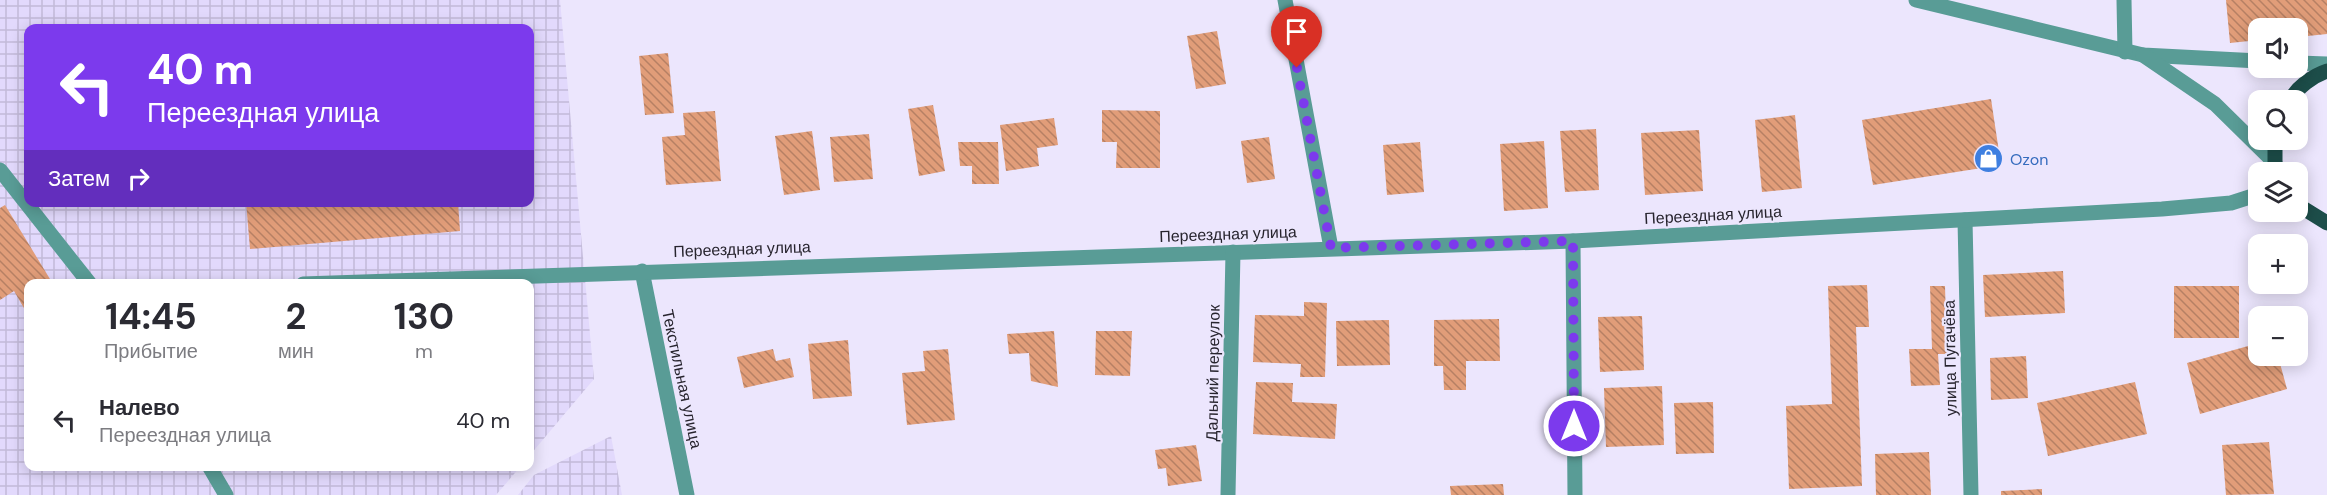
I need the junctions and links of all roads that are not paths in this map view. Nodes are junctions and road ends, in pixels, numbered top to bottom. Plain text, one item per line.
1 (1284, 0) edge
2 (1916, 0) edge
3 (2124, 0) edge
4 (2125, 52) junction
5 (2143, 55) junction
6 (2248, 60) edge
7 (2308, 63) edge
8 (2327, 64) edge
9 (2327, 71) edge
10 (2296, 90) edge
11 (2271, 162) edge
12 (0, 170) edge
13 (2248, 198) edge
14 (24, 200) edge
15 (29, 207) edge
16 (2308, 212) edge
17 (1965, 220) junction
18 (2325, 225) edge
19 (1573, 241) junction
20 (1331, 248) junction
21 (1233, 252) junction
22 (642, 271) junction
23 (86, 279) edge
24 (433, 279) edge
25 (212, 471) edge
26 (226, 495) edge
27 (687, 495) edge
28 (1228, 495) edge
29 (1575, 495) edge
30 (1971, 495) edge

1 - 20 street
2 - 4 street
3 - 4 street
4 - 5 street
5 - 6 street
5 - 11 street
7 - 8 street
9 - 10 main road
12 - 14 street
13 - 17 street, Переездная улица
15 - 23 street
16 - 18 main road
17 - 19 street, Переездная улица
17 - 30 street, улица Пугачёва
19 - 20 street, Переездная улица
19 - 29 street
20 - 21 street, Переездная улица
21 - 22 street, Переездная улица
21 - 28 street, Дальний переулок
22 - 24 street, Переездная улица
22 - 27 street, Текстильная улица
25 - 26 street

